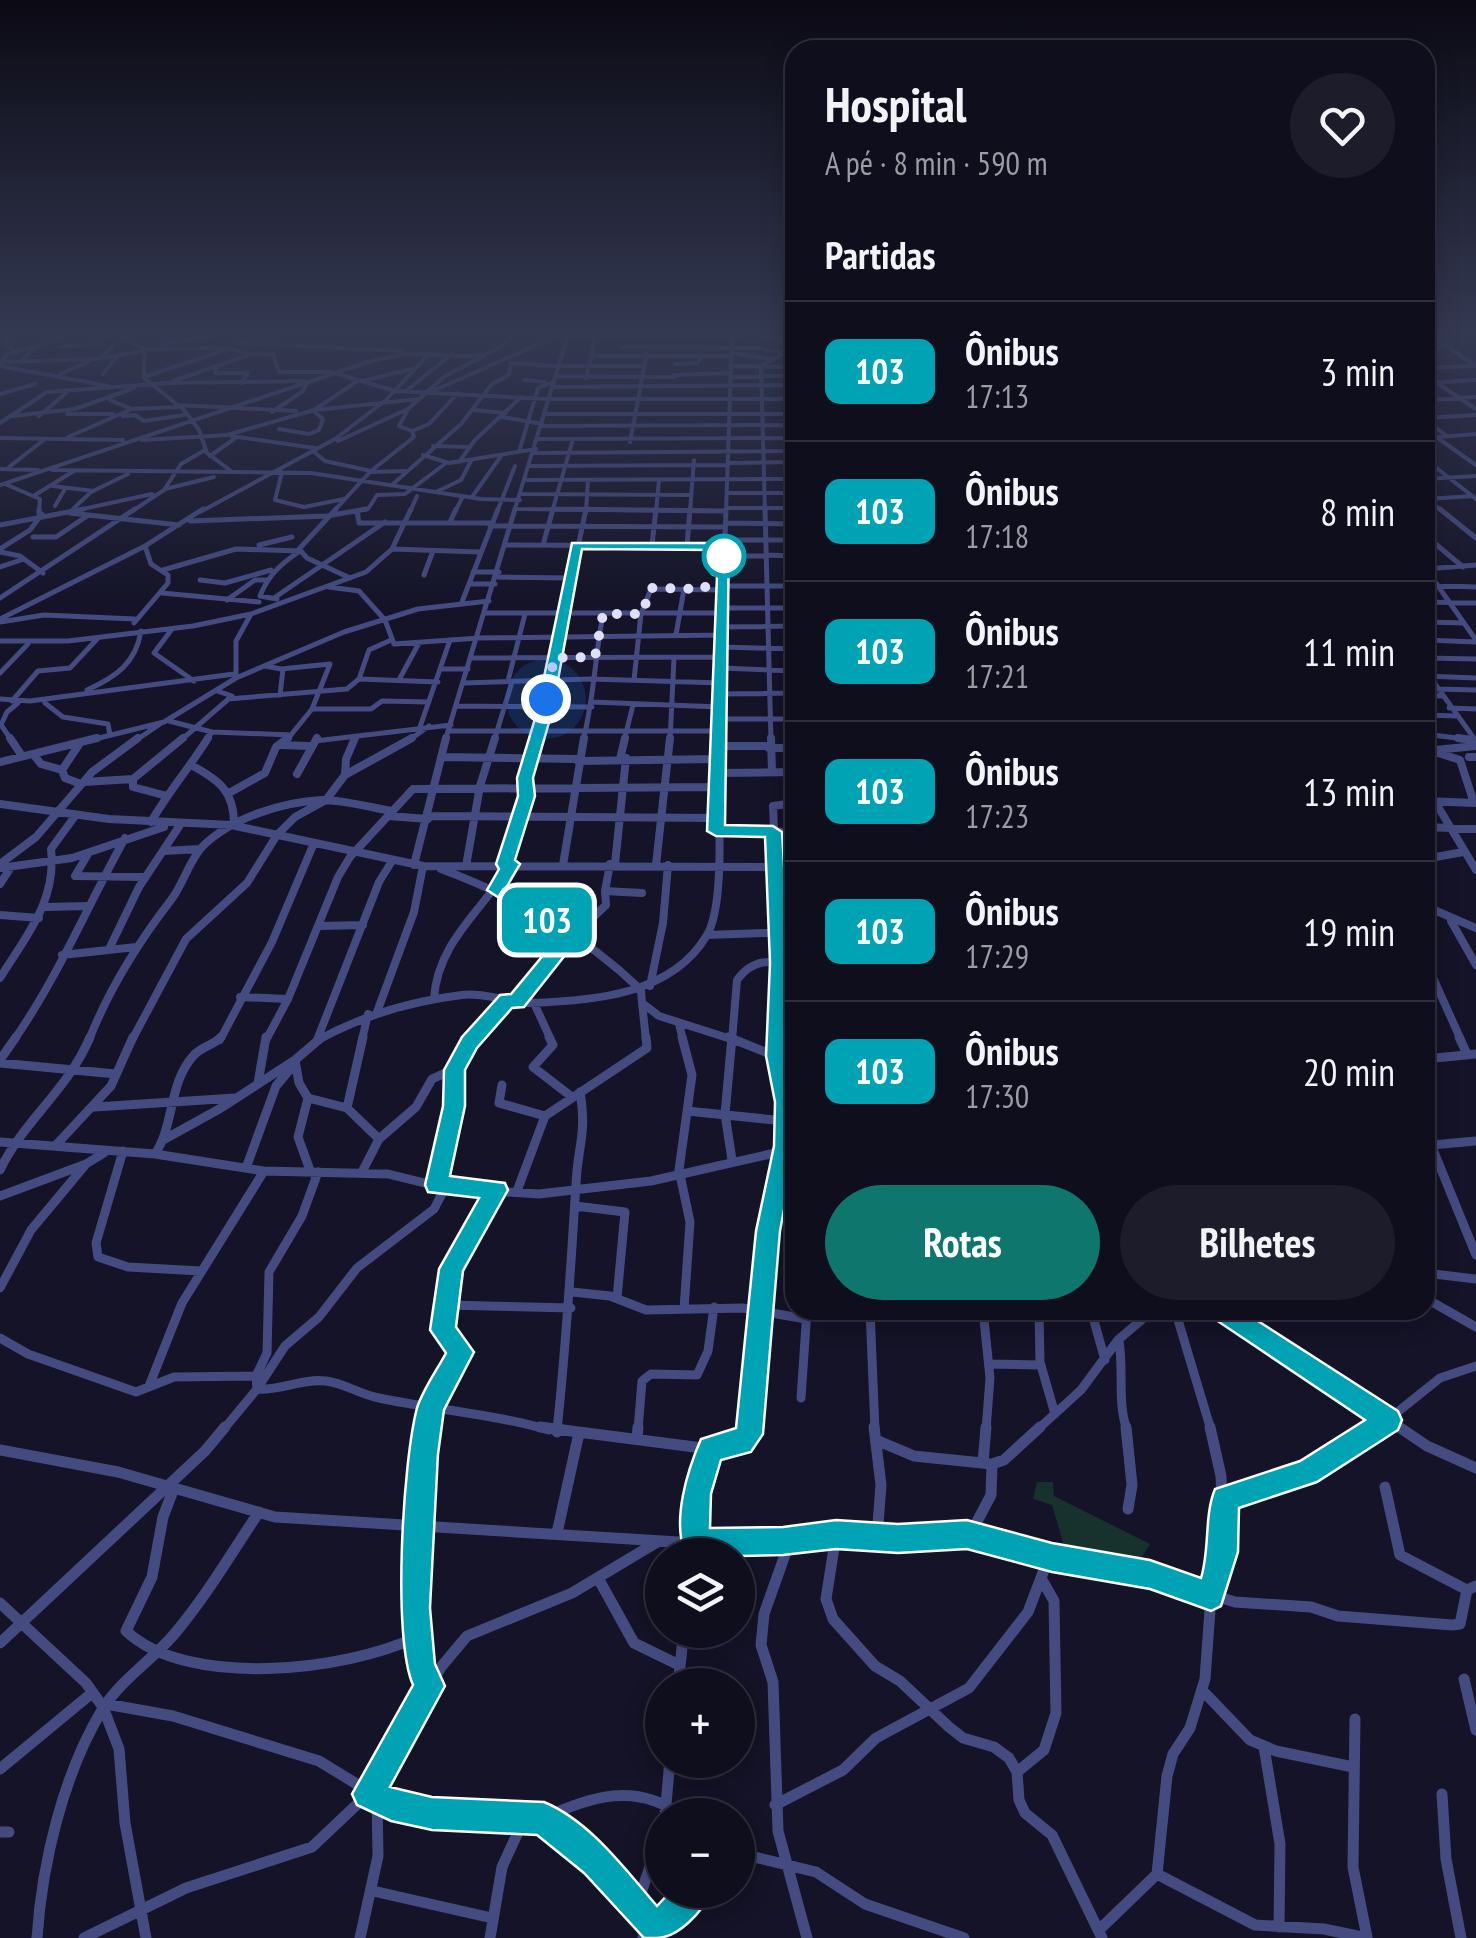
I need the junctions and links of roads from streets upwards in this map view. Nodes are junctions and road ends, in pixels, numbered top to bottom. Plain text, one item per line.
1 (93, 425) edge
2 (153, 425) edge
3 (180, 425) edge
4 (193, 425) edge
5 (252, 425) edge
6 (280, 425) edge
7 (320, 425) edge
8 (351, 425) edge
9 (373, 425) edge
10 (402, 425) edge
11 (426, 425) edge
12 (456, 425) edge
13 (493, 425) edge
14 (525, 425) edge
15 (542, 425) edge
16 (549, 425) edge
17 (746, 425) edge
18 (761, 425) edge
19 (601, 426) junction
20 (634, 426) junction
21 (664, 426) junction
22 (694, 426) junction
23 (727, 426) junction
24 (574, 427) junction
25 (1435, 427) edge
26 (278, 428) junction
27 (163, 431) junction
28 (412, 431) junction
29 (1476, 434) edge
30 (227, 435) junction
31 (237, 436) junction
32 (1447, 436) junction
33 (1436, 437) joint
34 (0, 438) edge
35 (205, 438) junction
36 (631, 438) junction
37 (663, 438) junction
38 (727, 438) junction
39 (762, 438) junction
40 (785, 438) edge
41 (46, 439) junction
42 (136, 439) junction
43 (265, 439) junction
44 (538, 439) junction
45 (571, 439) junction
46 (599, 439) junction
47 (690, 439) junction
48 (61, 440) junction
49 (433, 446) junction
50 (469, 447) junction
51 (317, 450) junction
52 (785, 450) edge
53 (536, 451) junction
54 (763, 451) junction
55 (518, 452) junction
56 (570, 452) junction
57 (596, 452) junction
58 (630, 452) junction
59 (661, 452) junction
60 (692, 452) junction
61 (727, 452) junction
62 (207, 453) junction
63 (423, 456) junction
64 (501, 456) junction
65 (471, 461) junction
66 (459, 462) junction
67 (763, 462) junction
68 (785, 462) edge
69 (446, 463) junction
70 (693, 464) junction
71 (728, 464) junction
72 (1476, 464) edge
73 (514, 466) dead end
74 (531, 466) junction
75 (564, 466) junction
76 (597, 466) junction
77 (1435, 467) edge
78 (2, 469) edge
79 (44, 470) junction
80 (75, 471) junction
81 (405, 471) junction
82 (130, 472) junction
83 (270, 472) junction
84 (282, 472) junction
85 (371, 472) junction
86 (178, 473) junction
87 (234, 474) junction
88 (1476, 476) edge
89 (1450, 478) junction
90 (728, 479) junction
91 (765, 479) junction
92 (785, 479) edge
93 (1435, 479) edge
94 (363, 480) junction
95 (527, 480) junction
96 (563, 480) junction
97 (591, 480) junction
98 (625, 480) junction
99 (659, 480) junction
100 (691, 480) junction
101 (1, 484) edge
102 (393, 484) junction
103 (54, 486) junction
104 (65, 488) junction
105 (416, 488) junction
106 (164, 490) junction
107 (94, 491) junction
108 (438, 491) junction
109 (558, 494) junction
110 (728, 494) junction
111 (766, 494) junction
112 (785, 494) edge
113 (36, 495) junction
114 (588, 495) junction
115 (691, 495) junction
116 (416, 496) dead end
117 (462, 496) junction
118 (623, 496) junction
119 (655, 496) junction
120 (521, 497) junction
121 (1474, 497) edge
122 (472, 498) junction
123 (1435, 498) edge
124 (344, 499) junction
125 (501, 500) junction
126 (1435, 505) edge
127 (765, 508) junction
128 (785, 508) edge
129 (57, 509) junction
130 (74, 509) junction
131 (517, 509) junction
132 (726, 509) junction
133 (554, 510) junction
134 (586, 510) junction
135 (689, 510) junction
136 (357, 511) junction
137 (620, 511) junction
138 (654, 511) junction
139 (41, 514) junction
140 (88, 515) junction
141 (327, 516) junction
142 (122, 518) junction
143 (276, 518) junction
144 (187, 521) junction
145 (0, 522) edge
146 (385, 522) junction
147 (404, 522) junction
148 (450, 522) junction
149 (490, 524) junction
150 (766, 524) junction
151 (785, 524) edge
152 (180, 525) junction
153 (512, 525) junction
154 (726, 525) junction
155 (548, 526) junction
156 (582, 526) junction
157 (617, 526) junction
158 (654, 526) junction
159 (688, 526) junction
160 (33, 537) dead end
161 (292, 537) junction
162 (1476, 538) edge
163 (766, 540) junction
164 (785, 540) edge
165 (725, 543) junction
166 (1436, 544) edge
167 (506, 545) junction
168 (576, 545) junction
169 (613, 545) junction
170 (652, 545) junction
171 (145, 546) junction
172 (543, 546) junction
173 (687, 546) junction
174 (250, 547) junction
175 (392, 549) junction
176 (0, 550) edge
177 (300, 550) junction
178 (433, 551) junction
179 (480, 552) junction
180 (767, 555) junction
181 (724, 556) junction
182 (785, 556) edge
183 (24, 559) junction
184 (326, 565) junction
185 (1463, 566) junction
186 (1476, 566) edge
187 (0, 567) edge
188 (1435, 568) edge
189 (163, 570) junction
190 (272, 570) junction
191 (473, 572) junction
192 (43, 573) junction
193 (424, 574) dead end
194 (350, 578) junction
195 (497, 578) junction
196 (572, 578) junction
197 (200, 580) dead end
198 (266, 580) junction
199 (1435, 580) edge
200 (468, 584) junction
201 (1435, 585) edge
202 (1439, 585) junction
203 (766, 586) junction
204 (785, 586) edge
205 (329, 587) junction
206 (1476, 587) edge
207 (725, 588) junction
208 (684, 589) junction
209 (162, 593) junction
210 (0, 598) edge
211 (274, 598) junction
212 (259, 599) junction
213 (226, 600) junction
214 (286, 601) junction
215 (462, 602) junction
216 (489, 602) junction
217 (1435, 602) edge
218 (1452, 602) junction
219 (1476, 603) edge
220 (766, 608) junction
221 (785, 608) edge
222 (724, 610) junction
223 (254, 613) junction
224 (486, 613) junction
225 (525, 614) junction
226 (562, 614) junction
227 (603, 614) junction
228 (642, 614) junction
229 (679, 614) junction
230 (2, 617) edge
231 (135, 618) junction
232 (385, 620) junction
233 (1476, 620) edge
234 (1435, 622) edge
235 (1463, 622) junction
236 (785, 626) edge
237 (766, 627) junction
238 (172, 629) junction
239 (132, 632) junction
240 (141, 632) junction
241 (723, 632) junction
242 (675, 635) junction
243 (558, 636) junction
244 (598, 636) junction
245 (640, 636) junction
246 (522, 637) junction
247 (98, 638) junction
248 (479, 638) junction
249 (1475, 639) edge
250 (391, 640) junction
251 (450, 640) junction
252 (1435, 640) edge
253 (0, 641) edge
254 (419, 643) junction
255 (28, 644) junction
256 (722, 647) junction
257 (766, 648) junction
258 (785, 648) edge
259 (595, 657) junction
260 (722, 657) junction
261 (472, 658) junction
262 (516, 658) junction
263 (554, 658) junction
264 (638, 658) junction
265 (673, 658) junction
266 (1435, 658) edge
267 (1476, 660) edge
268 (264, 666) junction
269 (721, 668) junction
270 (283, 669) junction
271 (442, 669) junction
272 (468, 669) junction
273 (767, 670) junction
274 (785, 671) edge
275 (0, 672) edge
276 (1435, 675) edge
277 (235, 676) junction
278 (400, 678) junction
279 (1476, 678) edge
280 (358, 679) junction
281 (592, 679) junction
282 (548, 680) junction
283 (636, 680) junction
284 (194, 681) junction
285 (510, 681) junction
286 (674, 681) junction
287 (438, 682) junction
288 (464, 683) junction
289 (722, 683) junction
290 (1435, 686) edge
291 (1476, 690) edge
292 (218, 691) junction
293 (320, 691) junction
294 (1439, 692) junction
295 (79, 693) junction
296 (785, 693) edge
297 (1435, 693) edge
298 (721, 694) junction
299 (768, 694) junction
300 (280, 695) junction
301 (0, 699) edge
302 (228, 699) junction
303 (15, 702) junction
304 (45, 702) junction
305 (428, 702) junction
306 (592, 705) junction
307 (634, 705) junction
308 (456, 706) junction
309 (504, 706) junction
310 (545, 706) junction
311 (671, 706) junction
312 (720, 707) junction
313 (312, 708) junction
314 (1449, 708) junction
315 (1476, 710) edge
316 (3, 713) edge
317 (1435, 715) edge
318 (1456, 716) junction
319 (720, 718) junction
320 (768, 719) junction
321 (785, 719) edge
322 (165, 721) junction
323 (300, 724) junction
324 (197, 726) junction
325 (424, 726) junction
326 (450, 728) junction
327 (1464, 729) junction
328 (1476, 729) edge
329 (540, 730) junction
330 (494, 731) junction
331 (626, 731) junction
332 (671, 731) junction
333 (720, 731) junction
334 (212, 732) junction
335 (587, 732) junction
336 (291, 735) junction
337 (110, 736) junction
338 (356, 736) junction
339 (1435, 736) edge
340 (324, 737) junction
341 (1475, 742) edge
342 (80, 743) junction
343 (281, 745) junction
344 (309, 746) junction
345 (719, 746) junction
346 (770, 747) junction
347 (785, 748) edge
348 (1435, 750) edge
349 (1435, 753) edge
350 (33, 754) junction
351 (22, 756) junction
352 (441, 756) junction
353 (489, 756) junction
354 (532, 758) junction
355 (623, 758) junction
356 (667, 758) junction
357 (717, 758) junction
358 (578, 760) junction
359 (0, 762) edge
360 (191, 765) junction
361 (62, 770) junction
362 (772, 772) junction
363 (785, 772) edge
364 (718, 773) junction
365 (298, 774) dead end
366 (345, 775) junction
367 (134, 779) junction
368 (82, 782) junction
369 (480, 786) junction
370 (666, 787) junction
371 (718, 787) junction
372 (431, 788) junction
373 (526, 788) junction
374 (623, 788) junction
375 (574, 789) junction
376 (230, 793) junction
377 (167, 796) junction
378 (326, 800) junction
379 (1435, 801) edge
380 (1475, 803) edge
381 (0, 804) edge
382 (785, 804) edge
383 (1435, 810) edge
384 (58, 811) junction
385 (389, 814) junction
386 (476, 815) junction
387 (75, 816) junction
388 (428, 817) junction
389 (520, 817) junction
390 (570, 818) junction
391 (622, 818) junction
392 (663, 818) junction
393 (716, 818) junction
394 (151, 822) junction
395 (176, 825) junction
396 (232, 825) junction
397 (1435, 827) edge
398 (1448, 828) junction
399 (1476, 829) edge
400 (716, 831) junction
401 (773, 832) junction
402 (785, 832) edge
403 (277, 835) junction
404 (125, 838) junction
405 (314, 843) junction
406 (200, 849) junction
407 (164, 851) junction
408 (89, 853) junction
409 (358, 853) junction
410 (1465, 854) junction
411 (1476, 856) edge
412 (1435, 858) edge
413 (392, 861) junction
414 (54, 862) junction
415 (508, 864) junction
416 (612, 864) junction
417 (418, 865) junction
418 (563, 865) junction
419 (656, 865) junction
420 (668, 865) junction
421 (0, 866) edge
422 (11, 866) junction
423 (466, 866) junction
424 (716, 866) junction
425 (437, 867) junction
426 (775, 867) junction
427 (785, 867) edge
428 (1476, 870) edge
429 (104, 876) junction
430 (145, 877) junction
431 (0, 884) edge
432 (496, 890) junction
433 (605, 891) junction
434 (642, 894) dead end
435 (88, 906) junction
436 (45, 907) junction
437 (1435, 912) edge
438 (0, 915) edge
439 (39, 918) junction
440 (1450, 920) junction
441 (364, 924) junction
442 (319, 926) junction
443 (1476, 928) edge
444 (779, 932) junction
445 (785, 932) edge
446 (572, 935) junction
447 (708, 936) junction
448 (110, 947) junction
449 (136, 947) junction
450 (62, 954) junction
451 (4, 963) edge
452 (780, 963) junction
453 (785, 964) edge
454 (1476, 964) edge
455 (0, 978) edge
456 (1435, 980) edge
457 (646, 988) junction
458 (240, 997) junction
459 (288, 999) junction
460 (434, 999) junction
461 (512, 1001) junction
462 (534, 1003) junction
463 (642, 1003) junction
464 (372, 1013) junction
465 (679, 1024) junction
466 (732, 1039) junction
467 (317, 1040) junction
468 (1472, 1054) edge
469 (776, 1056) junction
470 (1435, 1057) edge
471 (785, 1060) edge
472 (0, 1061) edge
473 (295, 1062) junction
474 (76, 1070) junction
475 (454, 1070) junction
476 (116, 1074) junction
477 (258, 1083) junction
478 (785, 1084) edge
479 (502, 1085) dead end
480 (576, 1094) junction
481 (236, 1098) junction
482 (308, 1098) junction
483 (170, 1102) junction
484 (95, 1107) junction
485 (347, 1108) junction
486 (688, 1111) junction
487 (725, 1114) junction
488 (545, 1116) junction
489 (785, 1121) edge
490 (379, 1139) junction
491 (165, 1140) junction
492 (1476, 1140) edge
493 (0, 1142) edge
494 (14, 1143) junction
495 (1435, 1145) edge
496 (56, 1146) junction
497 (785, 1149) edge
498 (123, 1151) junction
499 (104, 1152) junction
500 (1435, 1153) edge
501 (156, 1154) junction
502 (732, 1160) junction
503 (785, 1160) edge
504 (86, 1164) junction
505 (246, 1168) junction
506 (0, 1170) edge
507 (264, 1171) junction
508 (314, 1172) junction
509 (362, 1172) junction
510 (680, 1175) junction
511 (441, 1187) junction
512 (496, 1190) junction
513 (517, 1191) junction
514 (576, 1192) junction
515 (0, 1196) edge
516 (575, 1206) junction
517 (1476, 1256) edge
518 (201, 1271) junction
519 (1435, 1274) edge
520 (1476, 1280) edge
521 (0, 1288) edge
522 (572, 1292) junction
523 (617, 1298) junction
524 (1435, 1304) edge
525 (446, 1305) junction
526 (714, 1307) junction
527 (571, 1308) junction
528 (684, 1309) junction
529 (762, 1312) junction
530 (785, 1314) edge
531 (807, 1320) edge
532 (870, 1320) edge
533 (985, 1320) edge
534 (1039, 1320) edge
535 (1094, 1320) edge
536 (1141, 1320) edge
537 (1179, 1320) edge
538 (1237, 1320) edge
539 (1476, 1327) edge
540 (0, 1338) edge
541 (1118, 1340) junction
542 (1105, 1360) junction
543 (989, 1364) junction
544 (1040, 1366) junction
545 (1476, 1366) edge
546 (256, 1376) junction
547 (149, 1386) junction
548 (257, 1389) junction
549 (801, 1398) dead end
550 (431, 1408) junction
551 (1055, 1414) junction
552 (1389, 1420) junction
553 (558, 1432) junction
554 (578, 1433) junction
555 (637, 1439) junction
556 (876, 1440) junction
557 (710, 1449) junction
558 (0, 1450) edge
559 (988, 1464) junction
560 (1476, 1468) edge
561 (170, 1487) junction
562 (1385, 1487) dead end
563 (1225, 1499) junction
564 (1128, 1509) dead end
565 (259, 1512) junction
566 (419, 1527) junction
567 (557, 1533) junction
568 (836, 1534) junction
569 (970, 1536) junction
570 (877, 1537) junction
571 (695, 1538) edge
572 (645, 1539) edge
573 (783, 1541) junction
574 (755, 1544) edge
575 (645, 1550) edge
576 (1049, 1557) junction
577 (598, 1578) junction
578 (1042, 1578) junction
579 (1471, 1588) edge
580 (1211, 1596) junction
581 (0, 1603) edge
582 (18, 1622) junction
583 (417, 1637) junction
584 (0, 1643) edge
585 (682, 1648) edge
586 (154, 1654) junction
587 (680, 1665) junction
588 (680, 1668) edge
589 (1464, 1679) dead end
590 (430, 1686) junction
591 (1202, 1690) junction
592 (92, 1693) junction
593 (105, 1706) junction
594 (928, 1708) junction
595 (1355, 1719) dead end
596 (1476, 1730) edge
597 (1264, 1747) junction
598 (1353, 1766) junction
599 (0, 1768) edge
600 (1017, 1772) junction
601 (1442, 1794) dead end
602 (372, 1796) junction
603 (652, 1798) edge
604 (775, 1805) junction
605 (524, 1816) junction
606 (544, 1818) junction
607 (755, 1856) edge
608 (789, 1864) junction
609 (1156, 1874) junction
610 (645, 1881) edge
611 (372, 1891) junction
612 (637, 1905) junction
613 (677, 1908) edge
614 (144, 1911) junction
615 (492, 1918) junction
616 (1279, 1928) junction
617 (652, 1933) edge
618 (1100, 1934) edge
619 (37, 1938) edge
620 (84, 1938) edge
621 (146, 1938) edge
622 (360, 1938) edge
623 (490, 1938) edge
624 (806, 1938) edge
625 (964, 1938) edge
626 (1367, 1938) edge
627 (1461, 1938) edge

1 - 48 street
2 - 27 street
3 - 27 street
4 - 35 street
5 - 30 street
6 - 26 street
7 - 26 street
8 - 51 street
9 - 51 street
10 - 28 street
11 - 28 street
12 - 49 street
13 - 50 street
14 - 55 street
15 - 44 street
16 - 24 street
17 - 23 street
18 - 39 street
19 - 20 street
19 - 24 street
19 - 46 street
20 - 21 street
20 - 36 street
21 - 22 street
21 - 37 street
22 - 23 street
22 - 47 street
23 - 38 street
24 - 45 street
25 - 32 street
26 - 43 street
27 - 42 street
28 - 85 street
29 - 32 street
30 - 31 street
30 - 35 street
31 - 43 street
31 - 62 street
32 - 33 street
33 - 72 street
34 - 41 street
35 - 42 street
35 - 62 street
36 - 37 street
36 - 46 street
36 - 58 street
37 - 47 street
37 - 59 street
38 - 39 street
38 - 47 street
38 - 61 street
39 - 40 street
39 - 54 street
41 - 48 street
41 - 78 street
42 - 48 street
42 - 79 street
43 - 51 street
44 - 45 street
44 - 53 street
45 - 46 street
45 - 56 street
46 - 57 street
47 - 60 street
49 - 50 street
49 - 63 street
50 - 66 street
51 - 83 street
51 - 85 street
52 - 54 street
53 - 55 street
53 - 56 street
53 - 74 street
54 - 61 street
54 - 67 street
55 - 64 street
56 - 57 street
56 - 75 street
57 - 58 street
57 - 76 street
58 - 59 street
59 - 60 street
60 - 61 street
60 - 70 street
61 - 71 street
62 - 86 street
62 - 87 street
63 - 69 street
63 - 81 street
64 - 65 street
64 - 122 street
65 - 66 street
65 - 108 street
66 - 69 street
67 - 68 street
67 - 71 street
67 - 91 street
69 - 105 street
70 - 71 street
70 - 76 street
70 - 100 street
71 - 90 street
73 - 125 street
74 - 75 street
74 - 95 street
75 - 76 street
75 - 96 street
76 - 97 street
77 - 89 street
78 - 79 street
79 - 80 street
79 - 101 street
80 - 82 street
80 - 103 street
81 - 85 street
81 - 102 street
82 - 86 street
82 - 107 street
83 - 84 street
83 - 87 street
83 - 144 street
84 - 94 street
84 - 124 street
85 - 94 street
86 - 87 street
86 - 106 street
87 - 106 street
88 - 89 street
89 - 93 street
89 - 121 street
90 - 91 street
90 - 100 street
90 - 110 street
91 - 92 street
91 - 111 street
94 - 102 street
94 - 124 street
95 - 96 street
95 - 120 street
96 - 97 street
96 - 109 street
97 - 98 street
97 - 114 street
98 - 99 street
98 - 118 street
99 - 100 street
99 - 119 street
100 - 115 street
101 - 113 street
102 - 105 street
103 - 104 street
103 - 113 street
104 - 107 street
104 - 129 street
105 - 108 street
105 - 136 street
106 - 130 street
106 - 142 street
107 - 130 street
108 - 117 street
109 - 114 street
109 - 120 street
109 - 133 street
110 - 111 street
110 - 132 street
111 - 112 street
111 - 127 street
113 - 139 street
114 - 118 street
114 - 134 street
115 - 119 street
115 - 135 street
116 - 147 street
117 - 122 street
117 - 148 street
118 - 119 street
118 - 137 street
119 - 138 street
120 - 125 street
120 - 131 street
121 - 123 street
122 - 125 street
124 - 141 street
125 - 149 street
126 - 162 street
127 - 128 street
127 - 132 street
127 - 150 street
129 - 130 street
129 - 139 street
129 - 140 street
131 - 133 street
131 - 153 street
132 - 135 street
132 - 154 street
133 - 134 street
133 - 155 street
134 - 137 street
134 - 156 street
135 - 138 street
135 - 159 street
136 - 141 street
136 - 146 street
137 - 138 street
137 - 157 street
138 - 158 street
139 - 145 street
139 - 176 street
140 - 142 street
140 - 160 street
141 - 143 street
141 - 177 street
142 - 152 street
142 - 192 street
143 - 144 street
143 - 161 street
144 - 152 street
146 - 147 street
146 - 184 street
147 - 148 street
147 - 175 street
148 - 149 street
149 - 153 street
149 - 179 street
150 - 151 street
150 - 154 street
150 - 163 street
152 - 171 street
153 - 155 street
153 - 167 street
154 - 159 street
154 - 165 street
155 - 156 street
155 - 172 street
156 - 157 street
156 - 168 street
157 - 158 street
157 - 169 street
158 - 159 street
158 - 170 street
159 - 173 street
161 - 174 street
161 - 177 street
163 - 164 street
163 - 165 street
163 - 180 street
165 - 173 street
165 - 181 street
166 - 185 street
167 - 172 street
167 - 195 street
168 - 169 street
168 - 172 street
168 - 196 street
169 - 170 street
170 - 173 street
171 - 189 street
171 - 230 street
174 - 177 street
174 - 189 street
175 - 178 street
175 - 194 street
176 - 183 street
177 - 184 street
177 - 190 street
178 - 179 street
178 - 193 street
179 - 191 street
180 - 181 street
180 - 182 street
180 - 203 street
181 - 207 street
183 - 187 street
183 - 192 street
184 - 194 street
184 - 211 street
185 - 186 street
185 - 188 street
189 - 209 street
190 - 197 street
190 - 198 street
191 - 195 street
191 - 200 street
192 - 210 street
194 - 205 street
195 - 196 street
195 - 200 street
195 - 216 street
196 - 226 street
198 - 212 street
198 - 213 street
199 - 202 street
200 - 215 street
201 - 202 street
202 - 206 street
202 - 218 street
203 - 204 street
203 - 207 street
203 - 220 street
205 - 214 street
205 - 232 street
207 - 208 street
207 - 222 street
208 - 228 street
208 - 229 street
209 - 213 street
209 - 231 street
211 - 212 street
211 - 214 street
212 - 213 street
212 - 223 street
214 - 223 street
215 - 216 street
215 - 232 street
216 - 224 street
217 - 218 street
218 - 219 street
218 - 235 street
220 - 221 street
220 - 222 street
220 - 237 street
222 - 229 street
222 - 241 street
223 - 238 street
223 - 277 street
224 - 225 street
224 - 248 street
225 - 226 street
225 - 246 street
226 - 227 street
226 - 243 street
227 - 228 street
227 - 244 street
228 - 229 street
228 - 245 street
229 - 242 street
230 - 231 street
231 - 239 street
232 - 250 street
232 - 268 street
233 - 235 street
234 - 235 street
235 - 249 street
236 - 237 street
237 - 241 street
237 - 257 street
238 - 240 street
238 - 284 street
239 - 240 street
239 - 247 street
240 - 295 street
241 - 242 street
241 - 256 street
242 - 245 street
242 - 265 street
243 - 244 street
243 - 246 street
243 - 263 street
244 - 245 street
244 - 259 street
245 - 264 street
246 - 248 street
246 - 262 street
247 - 255 street
247 - 303 street
248 - 251 street
248 - 261 street
249 - 252 street
250 - 254 street
250 - 280 street
251 - 254 street
251 - 271 street
253 - 255 street
254 - 278 street
255 - 275 street
256 - 257 street
256 - 260 street
257 - 258 street
257 - 273 street
259 - 263 street
259 - 264 street
259 - 281 street
260 - 265 street
260 - 269 street
261 - 262 street
261 - 272 street
262 - 263 street
262 - 285 street
263 - 282 street
264 - 265 street
264 - 283 street
265 - 286 street
266 - 267 street
268 - 270 street
268 - 277 street
269 - 273 street
269 - 289 street
270 - 293 street
270 - 300 street
271 - 272 street
271 - 287 street
272 - 288 street
273 - 274 street
273 - 299 street
276 - 279 street
277 - 284 street
277 - 292 street
278 - 280 street
278 - 287 street
280 - 293 street
281 - 282 street
281 - 283 street
281 - 306 street
282 - 285 street
282 - 310 street
283 - 286 street
283 - 307 street
284 - 295 street
285 - 288 street
285 - 309 street
286 - 289 street
286 - 311 street
287 - 305 street
288 - 308 street
289 - 298 street
290 - 294 street
291 - 294 street
292 - 302 street
292 - 322 street
293 - 300 street
293 - 313 street
294 - 297 street
294 - 314 street
295 - 304 street
296 - 299 street
298 - 299 street
298 - 312 street
299 - 320 street
300 - 302 street
301 - 303 street
302 - 324 street
303 - 304 street
303 - 316 street
304 - 337 street
305 - 313 street
305 - 325 street
306 - 307 street
306 - 310 street
306 - 335 street
307 - 311 street
307 - 331 street
308 - 309 street
308 - 326 street
309 - 310 street
309 - 330 street
310 - 329 street
311 - 312 street
311 - 332 street
312 - 319 street
313 - 323 street
314 - 315 street
314 - 318 street
316 - 351 street
317 - 318 street
318 - 327 street
319 - 320 street
319 - 333 street
320 - 321 street
320 - 346 street
322 - 324 street
322 - 337 street
322 - 368 street
323 - 336 street
323 - 340 street
324 - 334 street
324 - 367 street
325 - 326 street
325 - 338 street
325 - 366 street
326 - 330 street
326 - 352 street
327 - 328 street
327 - 341 street
329 - 330 street
329 - 335 street
329 - 354 street
330 - 353 street
331 - 332 street
331 - 335 street
331 - 355 street
332 - 333 street
332 - 356 street
333 - 345 street
334 - 336 street
334 - 360 street
335 - 358 street
336 - 343 street
337 - 342 street
338 - 340 street
338 - 366 street
339 - 341 street
340 - 344 street
341 - 348 street
342 - 350 street
342 - 361 street
343 - 344 street
343 - 376 street
344 - 365 street
345 - 346 street
345 - 357 street
346 - 347 street
346 - 362 street
349 - 380 street
350 - 351 street
350 - 361 street
351 - 359 street
352 - 353 street
352 - 372 street
353 - 354 street
353 - 369 street
354 - 358 street
354 - 373 street
355 - 356 street
355 - 358 street
355 - 374 street
356 - 357 street
356 - 370 street
357 - 364 street
358 - 375 street
360 - 376 street
360 - 377 street
361 - 368 street
362 - 363 street
362 - 364 street
364 - 371 street
366 - 378 street
367 - 368 street
367 - 377 street
368 - 384 street
369 - 372 street
369 - 373 street
369 - 386 street
370 - 371 street
370 - 374 street
370 - 392 street
371 - 393 street
372 - 385 street
372 - 388 street
373 - 375 street
373 - 389 street
374 - 375 street
374 - 391 street
375 - 390 street
376 - 396 street
377 - 394 street
378 - 385 street
378 - 396 street
378 - 403 street
379 - 380 street
381 - 384 street
382 - 401 street
383 - 398 street
384 - 387 street
384 - 421 street
385 - 388 street
385 - 409 street
386 - 388 street
386 - 389 street
386 - 423 street
387 - 394 street
387 - 414 street
388 - 417 street
389 - 390 street
389 - 415 street
390 - 391 street
390 - 418 street
391 - 392 street
391 - 416 street
392 - 393 street
392 - 419 street
393 - 400 street
394 - 395 street
395 - 396 street
395 - 404 street
395 - 407 street
396 - 403 street
396 - 406 street
397 - 398 street
398 - 399 street
398 - 410 street
400 - 401 street
400 - 424 street
401 - 402 street
401 - 426 street
403 - 405 street
403 - 476 street
404 - 408 street
404 - 429 street
405 - 409 street
405 - 458 street
406 - 407 street
406 - 449 street
407 - 430 street
408 - 414 street
408 - 429 street
409 - 413 street
409 - 442 street
410 - 411 street
410 - 412 street
410 - 428 street
413 - 417 street
413 - 441 street
414 - 422 street
414 - 436 street
415 - 418 street
415 - 423 street
415 - 432 street
416 - 418 street
416 - 419 street
416 - 433 street
417 - 425 street
417 - 464 street
419 - 420 street
420 - 424 street
420 - 457 street
421 - 422 street
422 - 431 street
423 - 425 street
424 - 426 street
424 - 447 street
425 - 432 street
426 - 427 street
426 - 444 street
429 - 430 street
429 - 435 street
430 - 448 street
432 - 446 street
432 - 460 street
433 - 434 street
433 - 446 street
435 - 436 street
435 - 450 street
436 - 439 street
437 - 440 street
438 - 439 street
439 - 451 street
440 - 443 street
440 - 454 street
441 - 442 street
441 - 467 street
442 - 459 street
444 - 445 street
444 - 447 street
444 - 452 street
446 - 457 street
446 - 461 street
447 - 457 street
448 - 449 street
448 - 450 street
449 - 474 street
450 - 472 street
451 - 455 street
452 - 453 street
452 - 466 street
452 - 469 street
456 - 468 street
457 - 462 street
457 - 463 street
458 - 459 street
458 - 483 street
459 - 477 street
460 - 461 street
460 - 464 street
461 - 462 street
461 - 475 street
462 - 480 street
463 - 465 street
463 - 480 street
464 - 467 street
464 - 485 street
465 - 466 street
465 - 486 street
466 - 469 street
466 - 487 street
467 - 473 street
468 - 470 street
469 - 471 street
469 - 478 street
472 - 474 street
473 - 477 street
473 - 482 street
473 - 505 street
474 - 476 street
474 - 494 street
475 - 490 street
475 - 511 street
476 - 484 street
477 - 481 street
479 - 488 street
480 - 488 street
480 - 514 street
481 - 483 street
481 - 491 street
482 - 485 street
482 - 508 street
483 - 484 street
483 - 491 street
484 - 496 street
485 - 490 street
486 - 487 street
486 - 510 street
487 - 489 street
487 - 502 street
488 - 513 street
490 - 509 street
491 - 501 street
492 - 495 street
493 - 494 street
494 - 496 street
494 - 506 street
496 - 499 street
497 - 502 street
498 - 499 street
498 - 501 street
498 - 518 street
499 - 504 street
500 - 517 street
501 - 505 street
502 - 510 street
503 - 529 street
504 - 515 street
504 - 521 street
505 - 507 street
507 - 508 street
507 - 518 street
508 - 509 street
508 - 546 street
509 - 511 street
510 - 514 street
510 - 528 street
511 - 512 street
511 - 548 street
512 - 513 street
512 - 525 street
513 - 514 street
514 - 516 street
516 - 522 street
516 - 523 street
518 - 547 street
519 - 520 street
522 - 523 street
522 - 527 street
523 - 528 street
524 - 539 street
525 - 527 street
525 - 550 street
526 - 528 street
526 - 529 street
526 - 555 street
527 - 553 street
529 - 530 street
529 - 557 street
531 - 549 street
532 - 556 street
533 - 543 street
534 - 544 street
535 - 542 street
536 - 541 street
537 - 563 street
538 - 552 street
540 - 547 street
541 - 542 street
541 - 564 street
542 - 551 street
543 - 544 street
543 - 559 street
544 - 551 street
545 - 552 street
546 - 547 street
546 - 548 street
548 - 550 street
548 - 561 street
550 - 553 street
550 - 566 street
551 - 559 street
552 - 560 street
552 - 563 street
553 - 554 street
554 - 555 street
554 - 567 street
555 - 557 street
556 - 559 street
556 - 570 street
557 - 571 street
558 - 561 street
559 - 569 street
561 - 565 street
561 - 582 street
561 - 586 street
562 - 579 street
563 - 580 street
565 - 566 street
565 - 586 street
566 - 567 street
566 - 583 street
567 - 572 street
568 - 570 street
568 - 573 street
568 - 594 street
569 - 570 street
569 - 576 street
573 - 574 street
573 - 604 street
575 - 577 street
576 - 578 street
576 - 580 street
577 - 587 street
577 - 590 street
578 - 594 street
578 - 600 street
579 - 580 street
580 - 591 street
581 - 582 street
582 - 584 street
582 - 592 street
583 - 586 street
583 - 590 street
585 - 587 street
586 - 593 street
587 - 588 street
589 - 596 street
590 - 602 street
591 - 597 street
591 - 609 street
592 - 593 street
592 - 599 street
593 - 602 street
593 - 614 street
593 - 619 street
594 - 600 street
594 - 604 street
595 - 598 street
597 - 598 street
597 - 616 street
598 - 626 street
600 - 618 street
601 - 627 street
602 - 605 street
602 - 611 street
602 - 614 street
603 - 606 street
604 - 608 street
605 - 606 street
605 - 615 street
606 - 612 street
607 - 608 street
608 - 624 street
608 - 625 street
609 - 616 street
609 - 618 street
610 - 612 street
611 - 615 street
611 - 622 street
612 - 617 street
613 - 617 street
614 - 620 street
614 - 621 street
615 - 623 street
616 - 626 street

